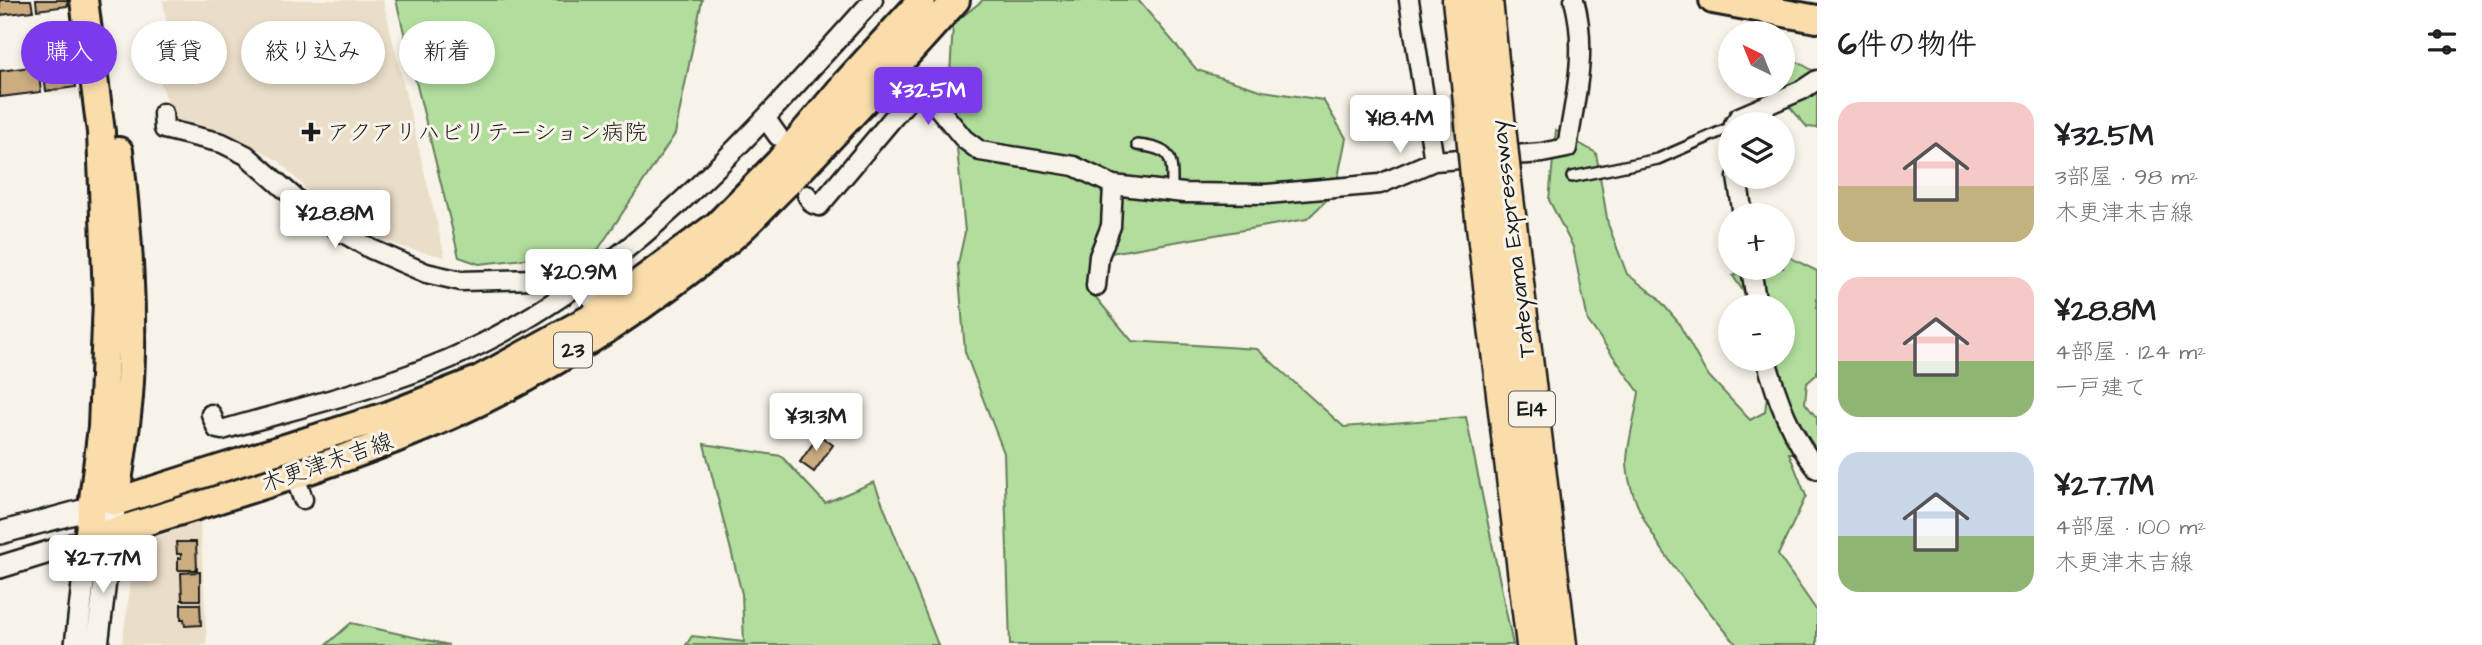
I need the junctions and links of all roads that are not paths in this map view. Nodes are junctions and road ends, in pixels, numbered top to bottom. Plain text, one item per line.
1 (84, 0) edge
2 (101, 0) edge
3 (873, 0) edge
4 (922, 0) edge
5 (956, 0) edge
6 (1409, 0) edge
7 (1459, 0) edge
8 (1486, 0) edge
9 (1574, 0) edge
10 (1713, 0) edge
11 (1817, 19) edge
12 (905, 57) junction
13 (1817, 80) edge
14 (920, 86) junction
15 (1482, 91) junction
16 (1751, 112) edge
17 (163, 113) dead end
18 (766, 119) junction
19 (1718, 132) edge
20 (778, 136) dead end
21 (1138, 145) dead end
22 (1434, 162) junction
23 (1490, 175) junction
24 (1572, 177) dead end
25 (1113, 185) junction
26 (1172, 191) junction
27 (807, 195) dead end
28 (580, 285) junction
29 (1096, 286) dead end
30 (602, 310) junction
31 (1769, 371) edge
32 (211, 414) dead end
33 (1817, 469) edge
34 (103, 506) junction
35 (0, 533) edge
36 (100, 536) junction
37 (0, 567) edge
38 (76, 645) edge
39 (96, 645) edge
40 (1533, 645) edge
41 (1560, 645) edge

1 - 34 main road
2 - 34 main road
3 - 18 street
4 - 30 main road, 木更津末吉線 / 23
5 - 12 main road, 木更津末吉線 / 23
6 - 22 street
7 - 15 highway, Tateyama Expressway / E14
8 - 15 highway, Tateyama Expressway / E14
9 - 22 street
10 - 11 main road
12 - 14 street
12 - 36 main road, 木更津末吉線 / 23
13 - 16 street
14 - 25 street
14 - 27 street
15 - 23 highway, Tateyama Expressway / E14, bridge
17 - 28 street
18 - 20 street
18 - 28 street
19 - 24 lane
21 - 26 lane
22 - 26 street
23 - 40 highway, Tateyama Expressway / E14
23 - 41 highway, Tateyama Expressway / E14
25 - 26 street
25 - 29 street
28 - 30 street
28 - 32 street
30 - 34 main road, 木更津末吉線 / 23
31 - 33 street
34 - 35 street
34 - 36 main road
36 - 37 street
36 - 38 street
36 - 39 street

